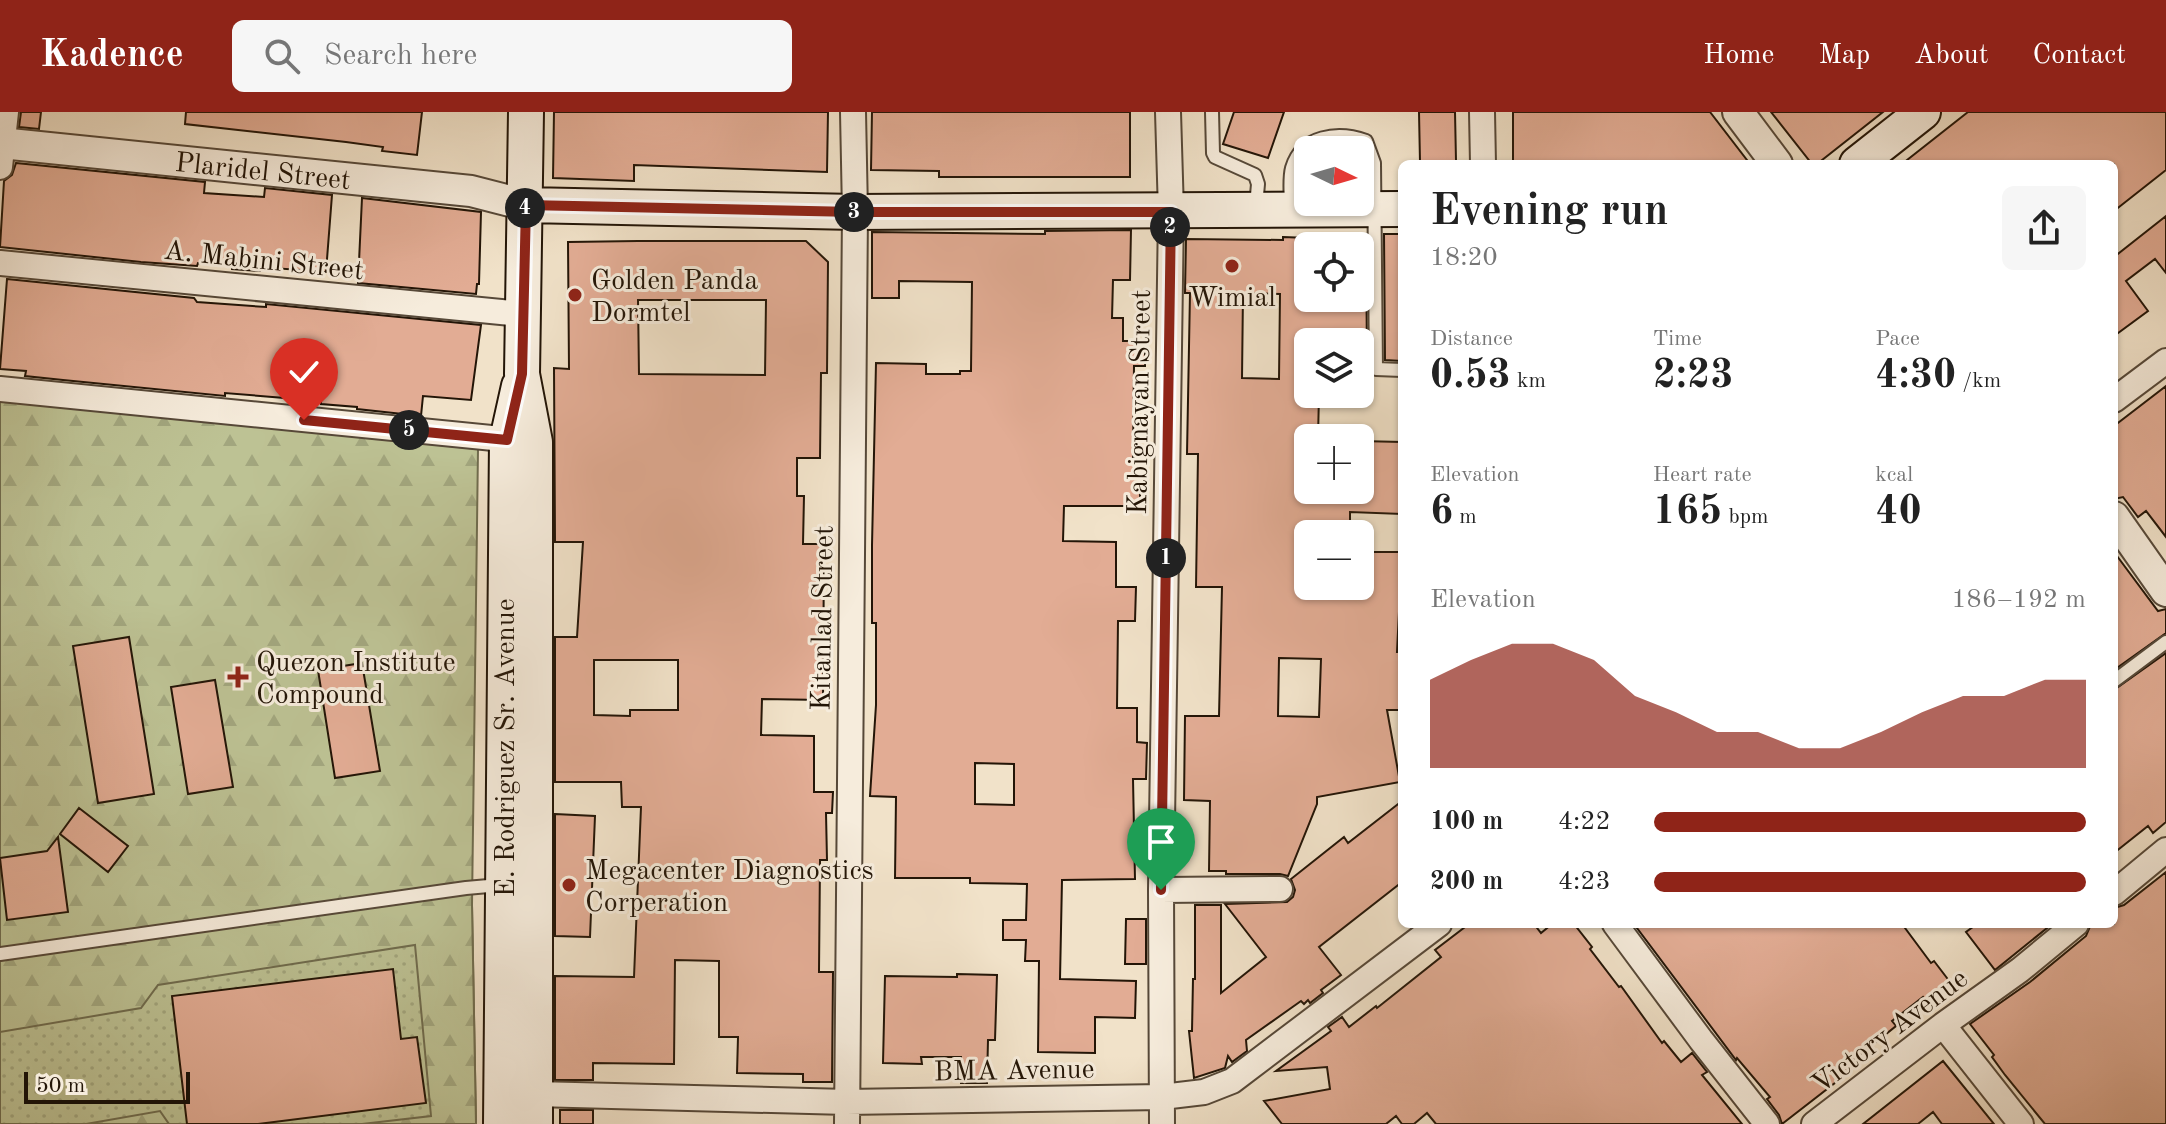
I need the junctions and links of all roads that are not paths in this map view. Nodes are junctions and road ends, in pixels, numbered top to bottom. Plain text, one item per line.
1 (6, 112) edge
2 (526, 112) edge
3 (853, 112) edge
4 (1168, 112) edge
5 (1212, 112) edge
6 (1482, 112) edge
7 (1738, 112) edge
8 (1923, 112) edge
9 (1, 152) edge
10 (1483, 160) edge
11 (1774, 160) edge
12 (1862, 160) edge
13 (526, 205) junction
14 (1291, 209) junction
15 (1388, 209) edge
16 (1256, 210) junction
17 (855, 212) junction
18 (1171, 212) junction
19 (0, 263) edge
20 (522, 314) junction
21 (2166, 361) edge
22 (1398, 370) edge
23 (0, 389) edge
24 (2118, 397) edge
25 (521, 441) junction
26 (2118, 523) edge
27 (2166, 591) edge
28 (2166, 642) edge
29 (2118, 678) edge
30 (2166, 850) edge
31 (503, 885) junction
32 (1280, 889) dead end
33 (1161, 890) junction
34 (2118, 890) edge
35 (1434, 928) edge
36 (1618, 928) edge
37 (2071, 928) edge
38 (0, 954) edge
39 (1943, 1025) junction
40 (1162, 1097) junction
41 (535, 1109) edge
42 (847, 1113) edge
43 (501, 1124) edge
44 (1162, 1124) edge
45 (1767, 1124) edge
46 (1814, 1124) edge
47 (2021, 1124) edge

1 - 9 street
2 - 13 main road, E. Rodriguez Sr. Avenue
3 - 17 street, Kitanlad Street
4 - 18 street, Kabignayan Street
5 - 16 lane
6 - 10 street
7 - 11 street
8 - 12 main road
9 - 13 street, Plaridel Street
13 - 17 main road
13 - 20 main road, E. Rodriguez Sr. Avenue
14 - 15 main road
14 - 15 lane
14 - 16 main road
15 - 22 lane
16 - 18 main road
17 - 18 main road
17 - 42 street, Kitanlad Street
18 - 33 street, Kabignayan Street
19 - 20 street, A. Mabini Street
20 - 25 main road, E. Rodriguez Sr. Avenue
21 - 24 street
23 - 25 street
25 - 31 main road, E. Rodriguez Sr. Avenue
25 - 41 main road, E. Rodriguez Sr. Avenue
26 - 27 street
28 - 29 lane
30 - 34 street
31 - 38 lane
31 - 43 main road, E. Rodriguez Sr. Avenue
32 - 33 street
33 - 40 street, Kabignayan Street
35 - 40 street, BMA Avenue
36 - 45 street
37 - 39 street, Victory Avenue
39 - 46 street, Victory Avenue
39 - 47 street
40 - 42 street, BMA Avenue
40 - 44 street, Kabignayan Street
41 - 42 street, BMA Avenue

